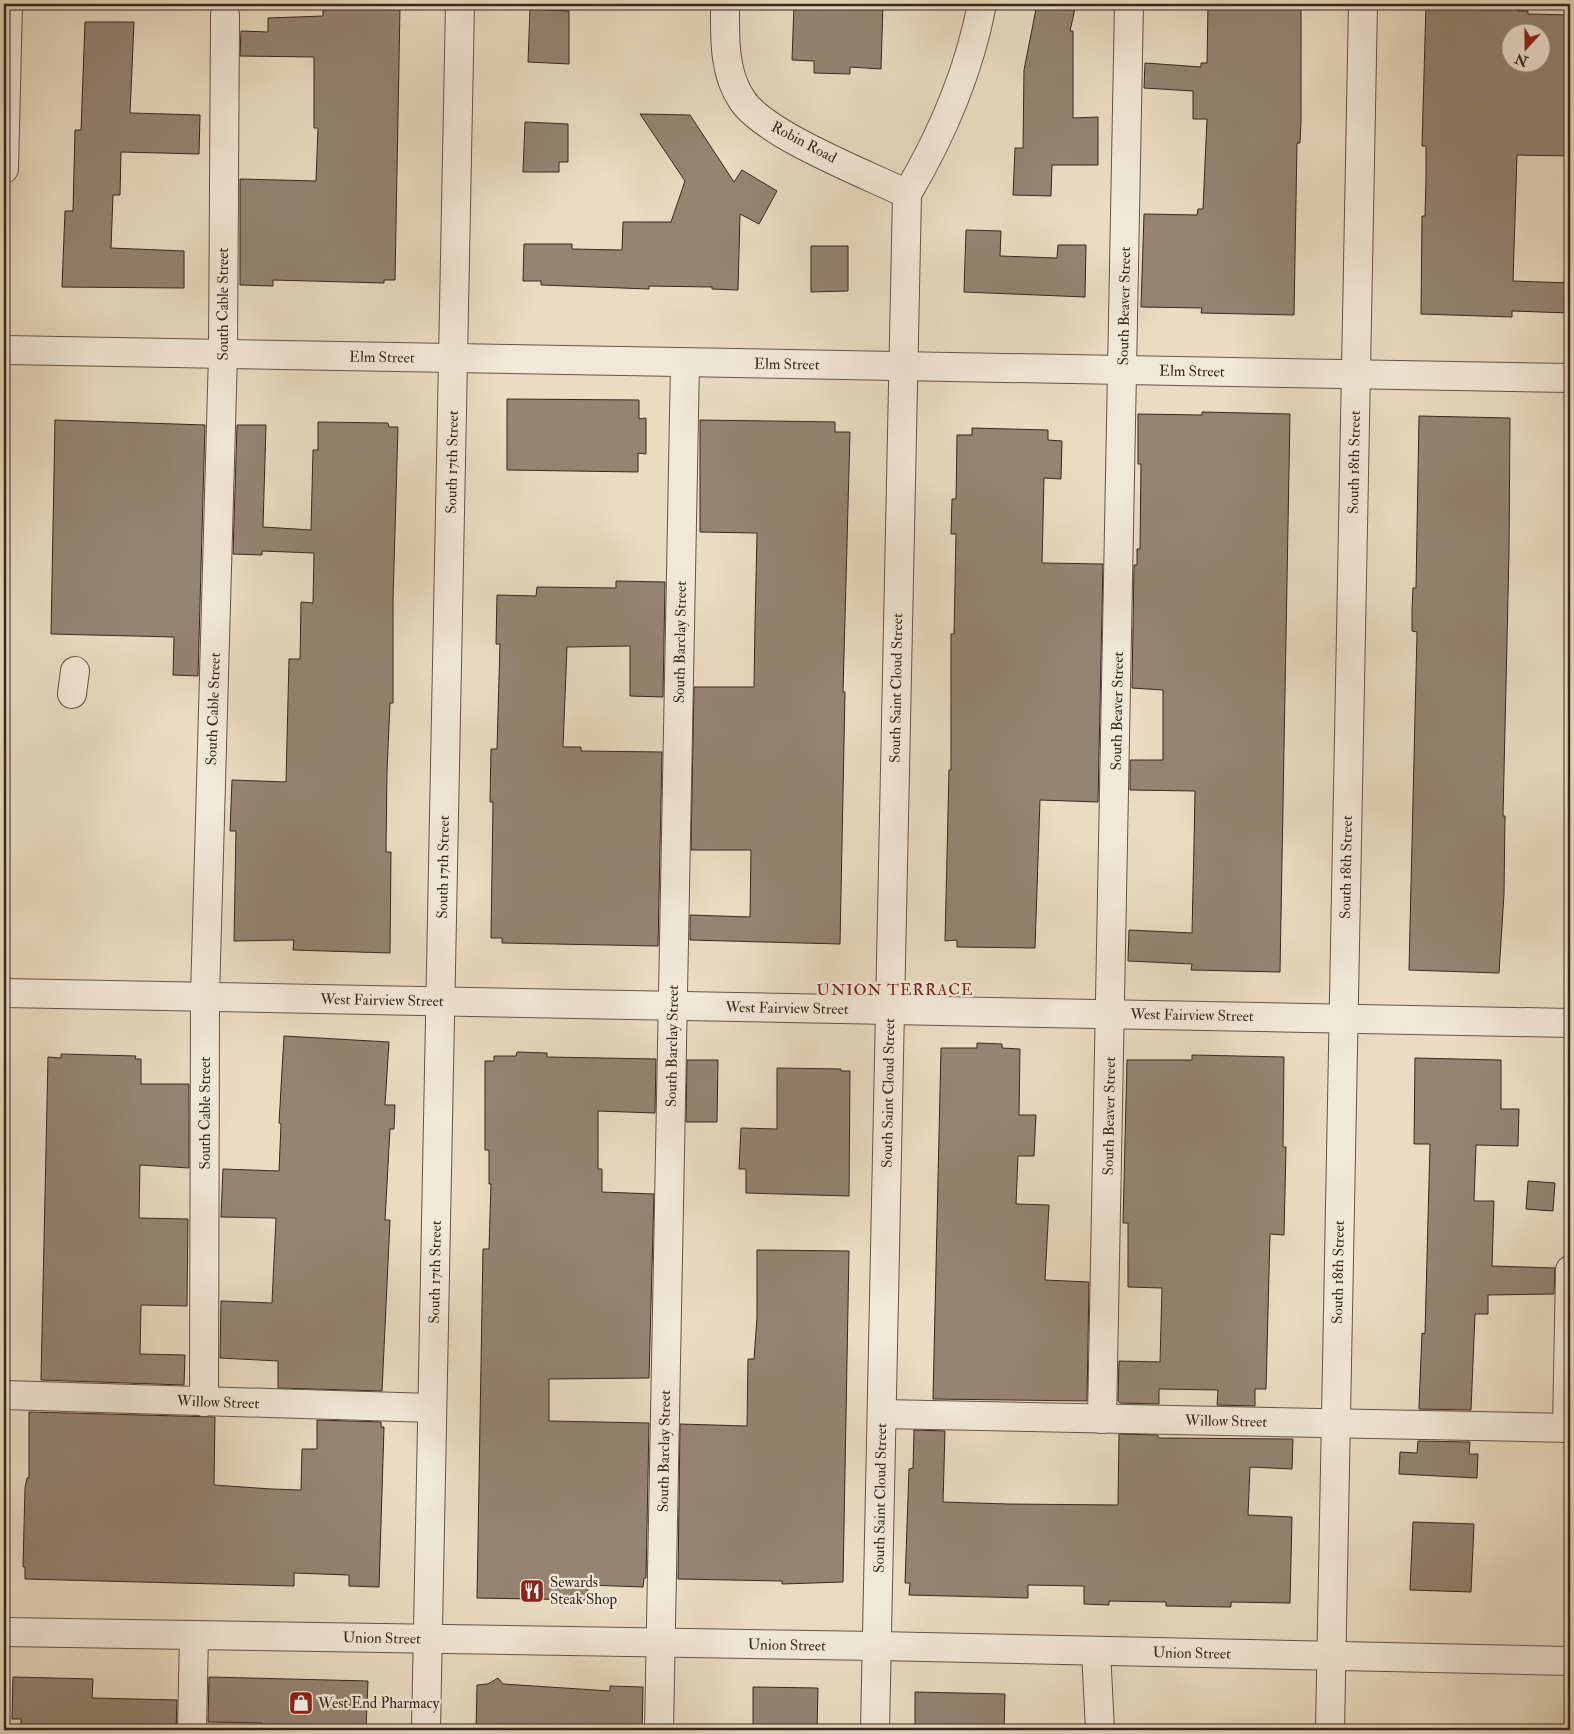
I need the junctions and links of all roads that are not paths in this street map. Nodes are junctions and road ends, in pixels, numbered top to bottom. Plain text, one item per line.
1 (8, 4) edge
2 (460, 4) edge
3 (725, 4) edge
4 (982, 4) edge
5 (1129, 4) edge
6 (1363, 4) edge
7 (225, 16) dead end
8 (4, 169) edge
9 (907, 194) junction
10 (4, 350) edge
11 (223, 354) junction
12 (454, 358) junction
13 (685, 363) junction
14 (902, 366) junction
15 (1123, 370) junction
16 (1356, 374) junction
17 (1570, 378) edge
18 (4, 993) edge
19 (205, 997) junction
20 (440, 1002) junction
21 (673, 1006) junction
22 (890, 1010) junction
23 (1111, 1014) junction
24 (1343, 1018) junction
25 (1570, 1023) edge
26 (1570, 1270) edge
27 (4, 1395) edge
28 (204, 1402) junction
29 (432, 1408) junction
30 (882, 1414) junction
31 (1102, 1419) junction
32 (1336, 1423) junction
33 (1569, 1428) edge
34 (4, 1632) edge
35 (194, 1635) junction
36 (428, 1639) junction
37 (660, 1643) junction
38 (877, 1646) junction
39 (1096, 1651) junction
40 (1331, 1656) junction
41 (1570, 1661) edge
42 (192, 1730) edge
43 (426, 1730) edge
44 (659, 1730) edge
45 (875, 1730) edge
46 (1100, 1730) edge
47 (1330, 1730) edge

1 - 8 street
2 - 12 street, South 17th Street
3 - 9 street, Robin Road
4 - 9 street
5 - 15 street, South Beaver Street
6 - 16 street, South 18th Street
7 - 11 street, South Cable Street
9 - 14 street, South Saint Cloud Street
10 - 11 street, Elm Street
11 - 12 street, Elm Street
11 - 19 street, South Cable Street
12 - 13 street, Elm Street
12 - 20 street, South 17th Street
13 - 14 street, Elm Street
13 - 21 street, South Barclay Street
14 - 15 street, Elm Street
14 - 22 street, South Saint Cloud Street
15 - 16 street, Elm Street
15 - 23 street, South Beaver Street
16 - 17 street, Elm Street
16 - 24 street, South 18th Street
18 - 19 street, West Fairview Street
19 - 20 street, West Fairview Street
19 - 28 street, South Cable Street
20 - 21 street, West Fairview Street
20 - 29 street, South 17th Street
21 - 22 street, West Fairview Street
21 - 37 street, South Barclay Street
22 - 23 street, West Fairview Street
22 - 30 street, South Saint Cloud Street
23 - 24 street, West Fairview Street
23 - 31 street, South Beaver Street
24 - 25 street, West Fairview Street
24 - 32 street, South 18th Street
26 - 33 street
27 - 28 street, Willow Street
28 - 29 street, Willow Street
29 - 36 street, South 17th Street
30 - 31 street, Willow Street
30 - 38 street, South Saint Cloud Street
31 - 32 street, Willow Street
32 - 33 street, Willow Street
32 - 40 street, South 18th Street
34 - 35 street, Union Street
35 - 36 street, Union Street
35 - 42 street
36 - 37 street, Union Street
36 - 43 street, South 17th Street
37 - 38 street, Union Street
37 - 44 street, South Barclay Street
38 - 39 street, Union Street
38 - 45 street, South Saint Cloud Street
39 - 40 street, Union Street
39 - 46 street
40 - 41 street, Union Street
40 - 47 street, South 18th Street

